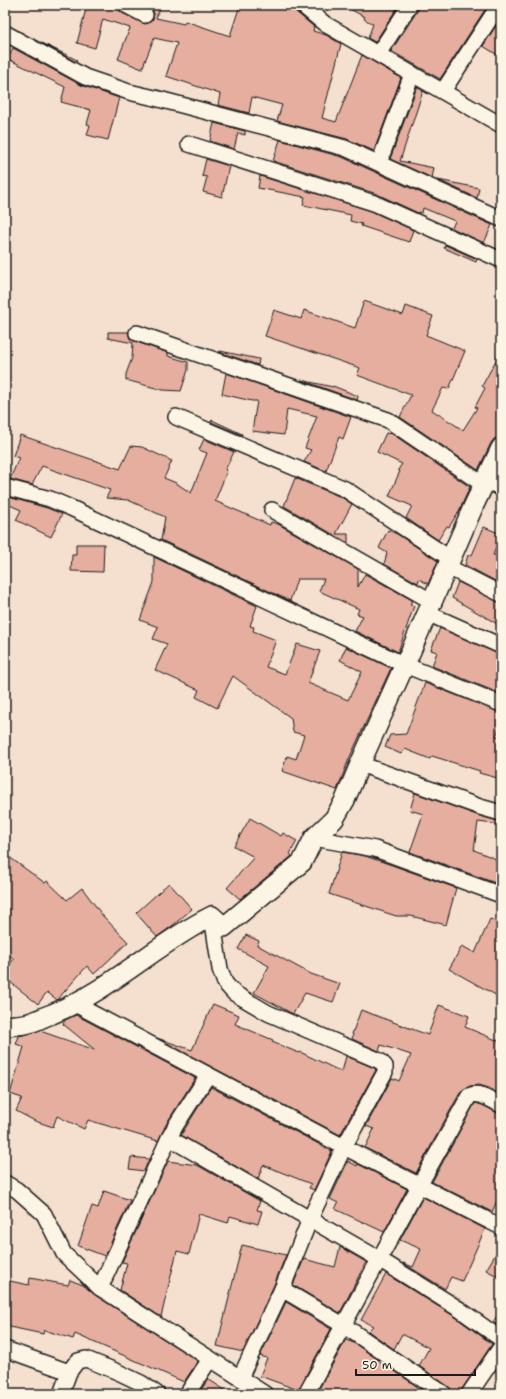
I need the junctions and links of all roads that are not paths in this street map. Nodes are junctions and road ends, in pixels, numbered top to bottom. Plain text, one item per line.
1 (126, 5) edge
2 (302, 5) edge
3 (410, 5) edge
4 (499, 5) edge
5 (145, 15) dead end
6 (5, 33) edge
7 (378, 54) junction
8 (412, 74) junction
9 (443, 91) junction
10 (501, 125) edge
11 (189, 144) dead end
12 (379, 163) junction
13 (501, 219) edge
14 (501, 260) edge
15 (137, 333) dead end
16 (176, 417) dead end
17 (501, 448) edge
18 (490, 484) edge
19 (5, 487) edge
20 (272, 510) dead end
21 (449, 563) junction
22 (501, 594) edge
23 (430, 608) junction
24 (501, 646) edge
25 (405, 665) junction
26 (501, 704) edge
27 (360, 764) junction
28 (501, 814) edge
29 (314, 838) junction
30 (501, 895) edge
31 (212, 916) junction
32 (75, 1004) junction
33 (5, 1026) edge
34 (208, 1074) junction
35 (501, 1105) edge
36 (170, 1138) junction
37 (344, 1147) junction
38 (5, 1182) edge
39 (419, 1186) junction
40 (310, 1219) junction
41 (501, 1227) edge
42 (379, 1259) junction
43 (100, 1288) junction
44 (282, 1289) junction
45 (343, 1324) junction
46 (501, 1339) edge
47 (501, 1347) edge
48 (5, 1349) edge
49 (210, 1359) junction
50 (69, 1372) junction
51 (240, 1378) junction
52 (61, 1394) edge
53 (157, 1394) edge
54 (187, 1394) edge
55 (265, 1394) edge
56 (306, 1394) edge
57 (444, 1394) edge
58 (469, 1394) edge

1 - 5 street
2 - 7 street
3 - 7 street
4 - 9 street
6 - 12 street
7 - 8 street
8 - 9 street
8 - 12 street
9 - 10 street
11 - 14 street
12 - 13 street
15 - 18 street
16 - 21 street
17 - 18 street
18 - 21 street
19 - 25 street
20 - 23 street
21 - 22 street
21 - 23 street
23 - 24 street
23 - 25 street
25 - 26 street
25 - 27 street
27 - 28 street
27 - 29 street
29 - 30 street
29 - 31 street
31 - 32 street
31 - 37 street
32 - 33 street
32 - 34 street
34 - 36 street
34 - 37 street
35 - 39 street
36 - 40 street
36 - 43 street
37 - 39 street
37 - 40 street
38 - 43 street
39 - 41 street
39 - 42 street
40 - 42 street
40 - 44 street
42 - 45 street
42 - 46 street
43 - 49 street
44 - 45 street
44 - 51 street
45 - 56 street
45 - 57 street
47 - 58 street
48 - 50 street
49 - 51 street
49 - 54 street
50 - 52 street
50 - 53 street
51 - 55 street

